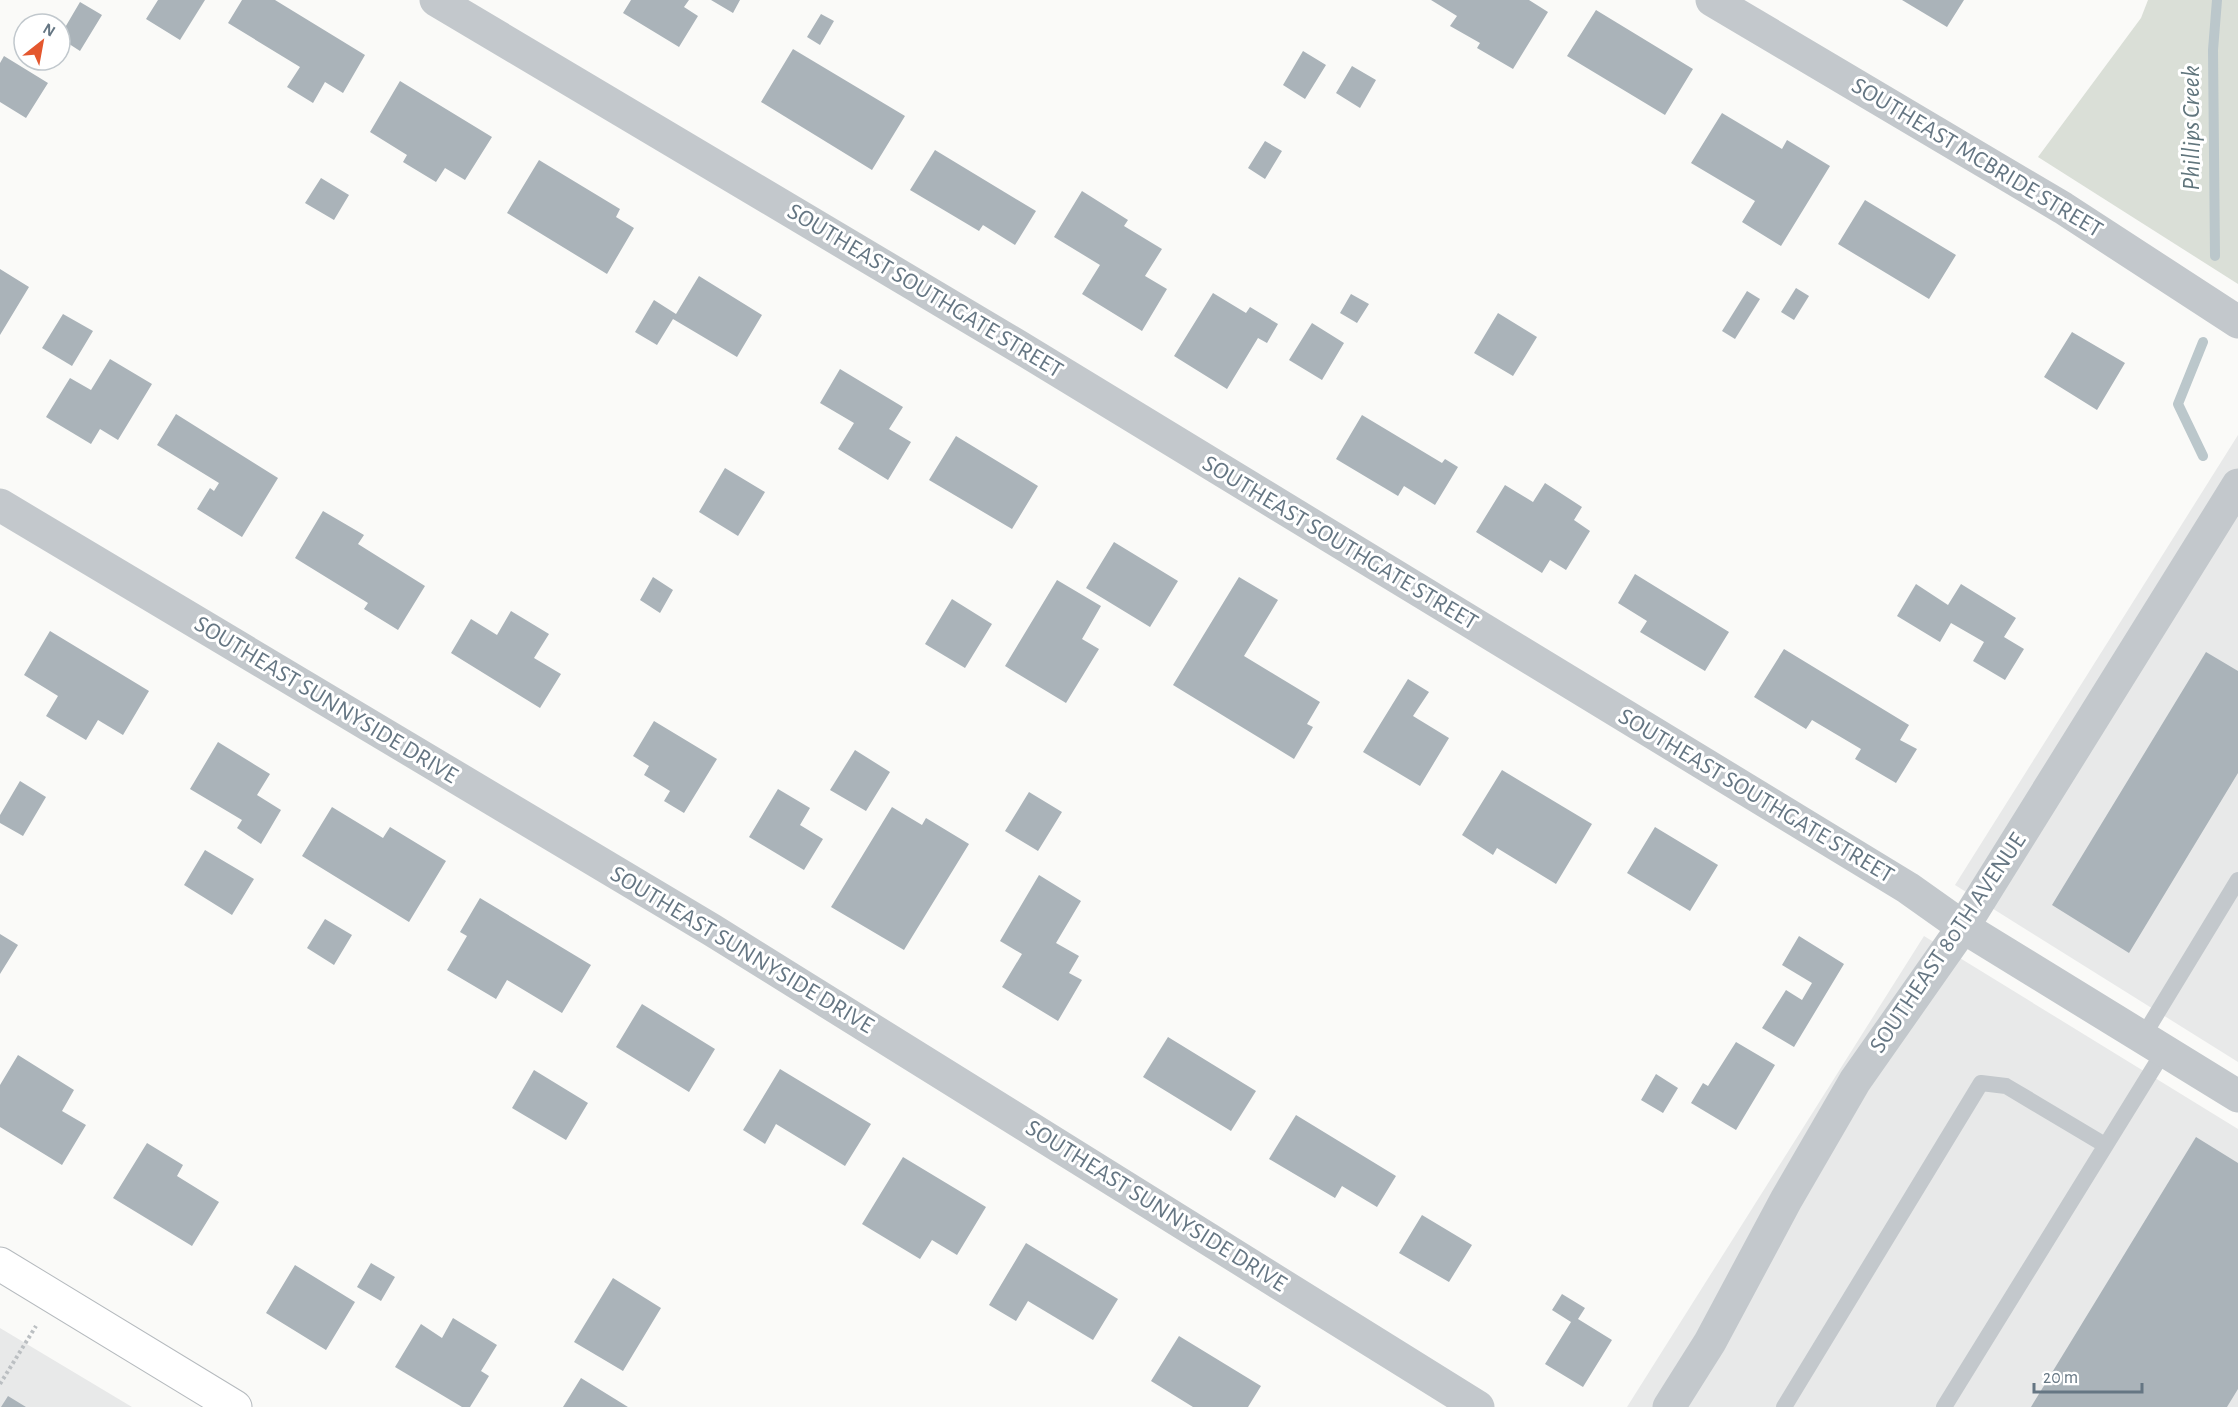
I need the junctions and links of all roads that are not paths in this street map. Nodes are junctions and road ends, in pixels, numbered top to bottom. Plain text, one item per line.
1 (436, 0) edge
2 (1712, 0) edge
3 (2238, 322) edge
4 (2238, 485) edge
5 (0, 505) edge
6 (2238, 880) edge
7 (1963, 927) junction
8 (2153, 1044) junction
9 (2238, 1096) edge
10 (2105, 1145) junction
11 (0, 1264) edge
12 (235, 1407) edge
13 (1478, 1407) edge
14 (1669, 1407) edge
15 (1784, 1407) edge
16 (1944, 1407) edge

1 - 7 street, SOUTHEAST SOUTHGATE STREET
2 - 3 street, SOUTHEAST MCBRIDE STREET
4 - 7 street, SOUTHEAST 80TH AVENUE
5 - 13 street, SOUTHEAST SUNNYSIDE DRIVE
6 - 8 lane
7 - 8 street, SOUTHEAST SOUTHGATE STREET
7 - 14 street, SOUTHEAST 80TH AVENUE
8 - 9 street, SOUTHEAST SOUTHGATE STREET
8 - 10 lane
10 - 15 lane
10 - 16 lane
11 - 12 main road

